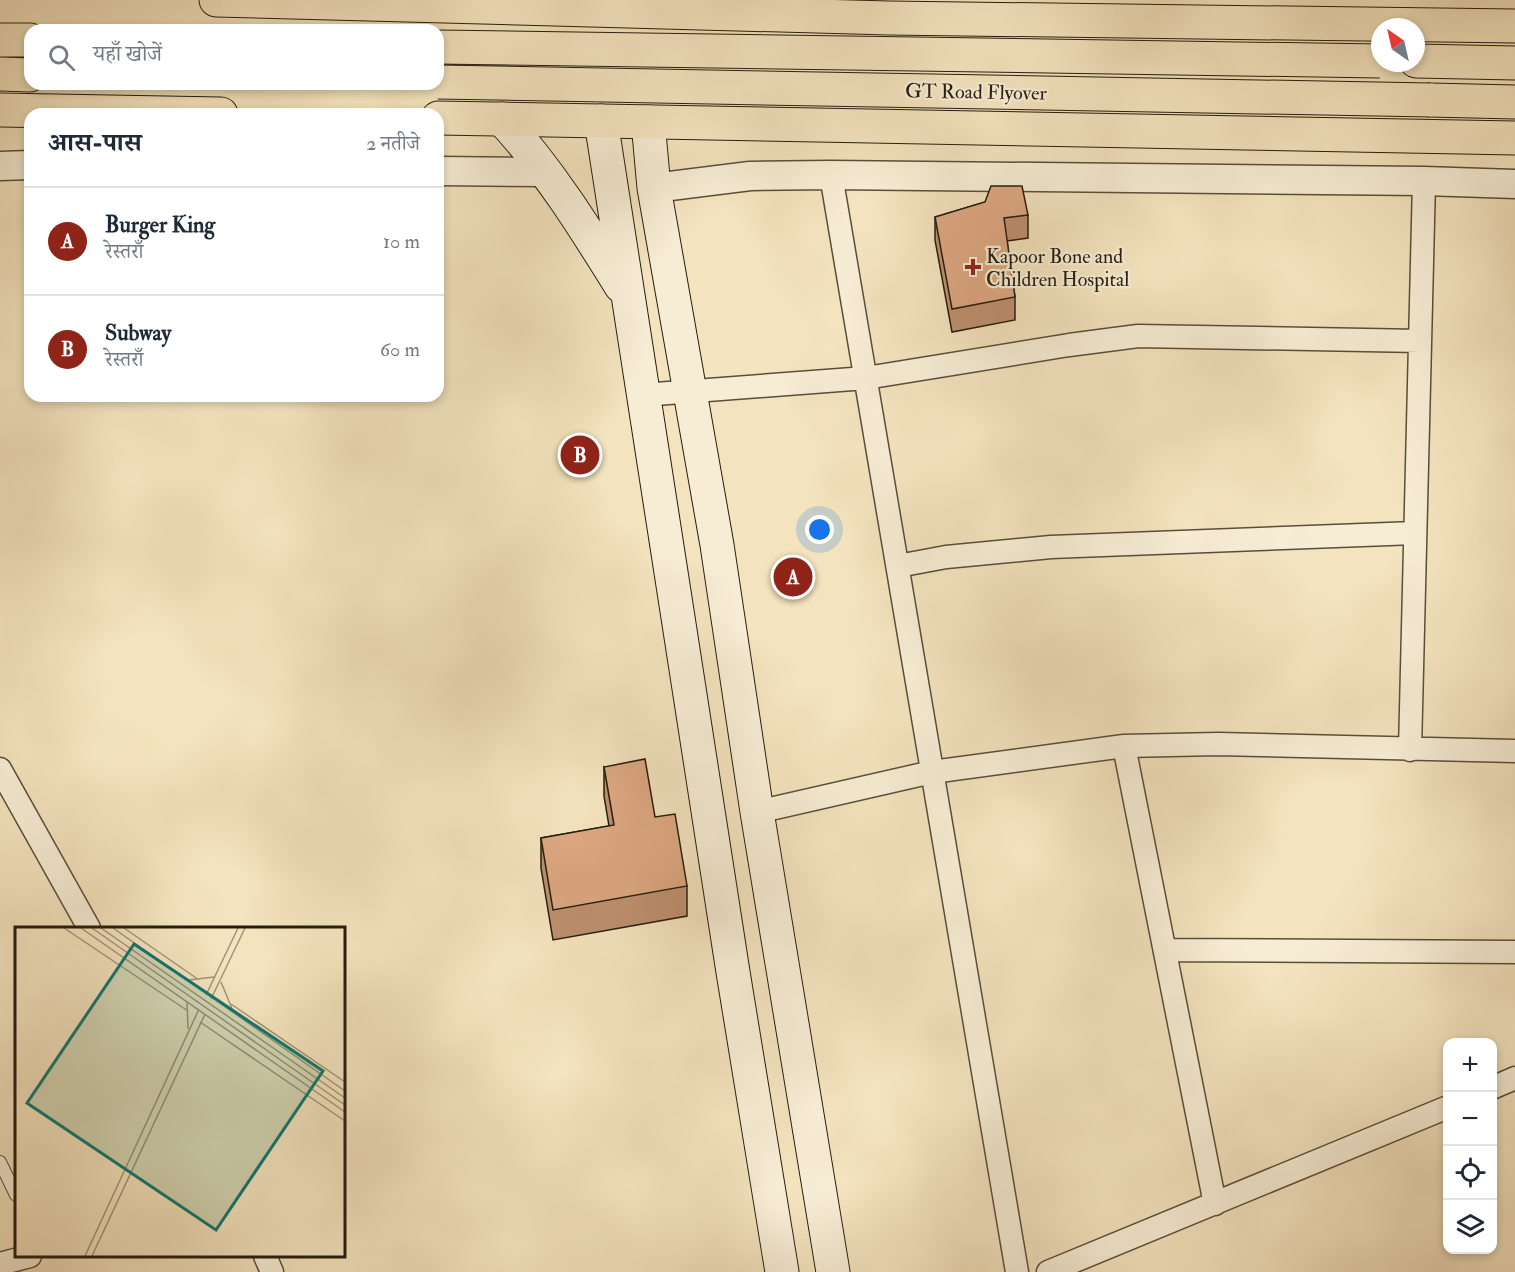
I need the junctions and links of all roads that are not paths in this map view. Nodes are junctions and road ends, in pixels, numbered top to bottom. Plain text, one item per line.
1 (216, 0) edge
2 (786, 0) edge
3 (422, 3) edge
4 (583, 5) edge
5 (629, 5) edge
6 (833, 16) junction
7 (1515, 26) edge
8 (0, 40) edge
9 (24, 40) edge
10 (444, 46) edge
11 (1371, 61) edge
12 (1425, 61) edge
13 (1515, 63) edge
14 (0, 74) edge
15 (24, 75) edge
16 (444, 82) edge
17 (1515, 102) edge
18 (0, 110) edge
19 (24, 110) edge
20 (444, 118) edge
21 (502, 119) junction
22 (601, 121) junction
23 (648, 122) junction
24 (1515, 138) edge
25 (0, 165) edge
26 (24, 165) edge
27 (444, 171) edge
28 (546, 172) junction
29 (831, 174) junction
30 (1424, 181) junction
31 (1515, 184) edge
32 (654, 188) junction
33 (628, 298) junction
34 (1420, 341) junction
35 (866, 378) junction
36 (692, 392) junction
37 (642, 395) junction
38 (1415, 533) junction
39 (898, 566) junction
40 (746, 744) junction
41 (1124, 746) junction
42 (1410, 750) junction
43 (698, 751) junction
44 (1515, 751) edge
45 (0, 769) edge
46 (932, 772) junction
47 (757, 812) junction
48 (88, 927) edge
49 (1165, 950) junction
50 (1515, 952) edge
51 (792, 1024) junction
52 (742, 1032) junction
53 (1515, 1078) edge
54 (1497, 1086) edge
55 (1443, 1109) edge
56 (0, 1162) edge
57 (15, 1193) edge
58 (1215, 1204) junction
59 (26, 1257) edge
60 (265, 1257) edge
61 (0, 1264) edge
62 (272, 1272) edge
63 (782, 1272) edge
64 (833, 1272) edge
65 (1017, 1272) edge
66 (1048, 1272) edge

1 - 3 highway
2 - 6 highway
3 - 4 highway
4 - 5 highway
4 - 22 highway
5 - 6 highway
5 - 23 highway
6 - 7 highway
8 - 9 highway
10 - 11 highway, GT Road Flyover, bridge
12 - 13 highway
14 - 15 highway
16 - 17 highway, GT Road Flyover, bridge
18 - 19 highway
20 - 21 highway
21 - 22 highway
21 - 28 main road
22 - 23 highway
22 - 33 main road
23 - 24 highway
23 - 32 main road
25 - 26 street
27 - 28 street
28 - 33 main road
29 - 30 street
29 - 32 street
29 - 35 street
30 - 31 street
30 - 34 street
32 - 36 main road
33 - 37 main road
34 - 35 street
34 - 38 street
35 - 36 street
35 - 39 street
36 - 37 street
36 - 40 main road
37 - 43 main road
38 - 39 street
38 - 42 street
39 - 46 street
40 - 43 main road
40 - 47 main road
41 - 42 street
41 - 46 street
41 - 49 street
42 - 44 street
43 - 52 main road
45 - 48 street
46 - 47 street
46 - 65 street
47 - 51 main road
49 - 50 street
49 - 58 street
51 - 52 main road
51 - 64 main road
52 - 63 main road
53 - 54 street
55 - 58 street
56 - 57 lane
58 - 66 street
59 - 61 street
60 - 62 street

